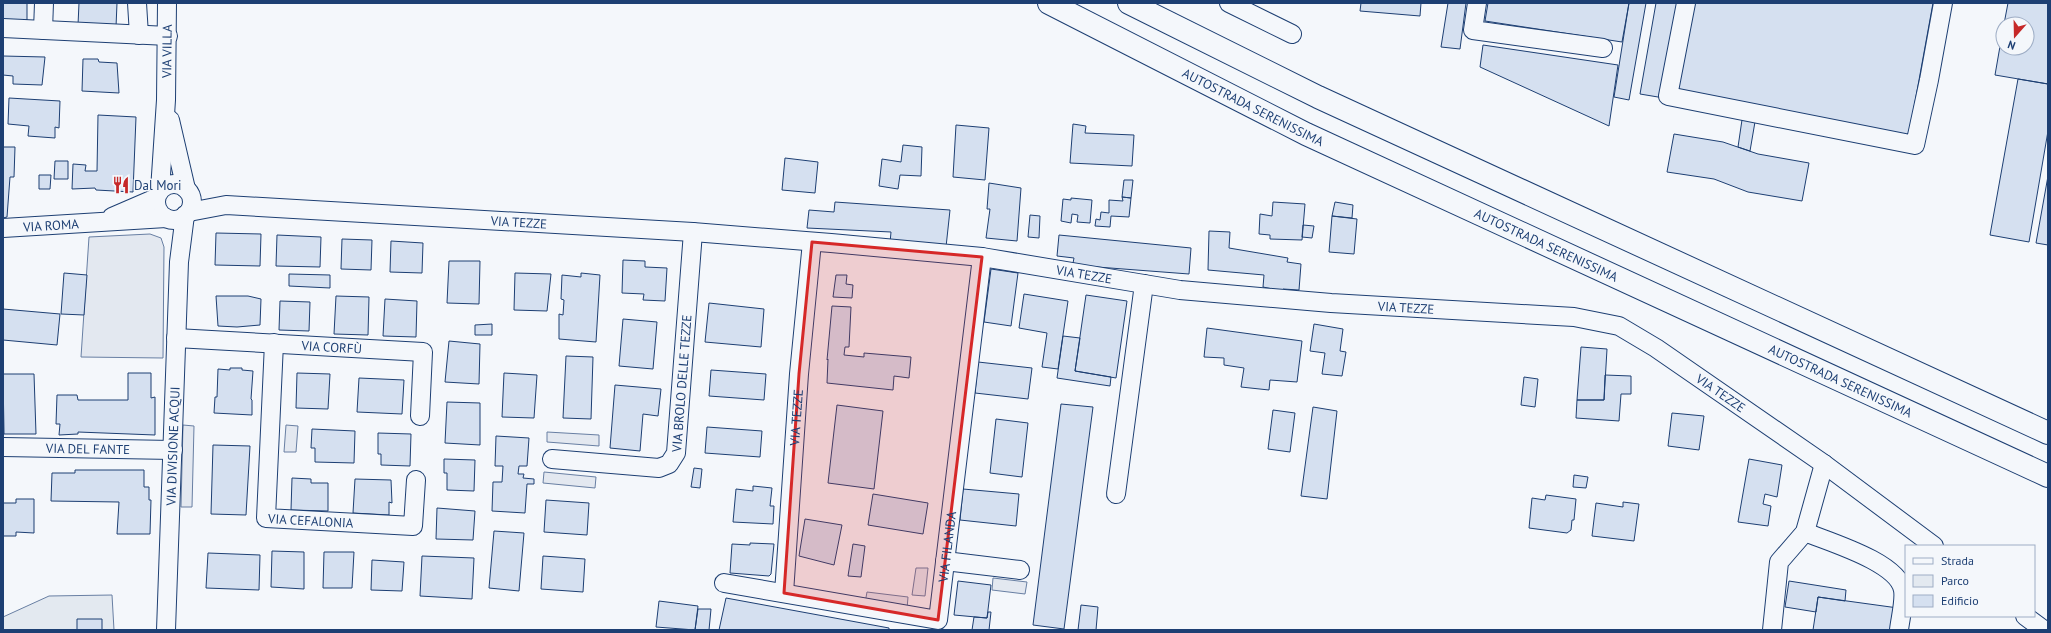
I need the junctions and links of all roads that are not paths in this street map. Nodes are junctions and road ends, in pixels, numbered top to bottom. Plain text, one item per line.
1 (44, 3) edge
2 (137, 3) edge
3 (167, 3) edge
4 (1049, 3) edge
5 (1129, 3) edge
6 (1229, 3) edge
7 (1477, 3) edge
8 (1686, 3) edge
9 (1943, 3) edge
10 (3, 28) edge
11 (43, 30) junction
12 (1292, 34) dead end
13 (139, 35) junction
14 (168, 36) junction
15 (1603, 48) dead end
16 (166, 100) junction
17 (187, 190) junction
18 (158, 194) junction
19 (226, 205) junction
20 (187, 214) junction
21 (167, 219) junction
22 (98, 223) junction
23 (3, 228) edge
24 (693, 232) junction
25 (812, 242) junction
26 (982, 257) junction
27 (179, 262) junction
28 (1144, 284) junction
29 (176, 338) junction
30 (274, 343) junction
31 (420, 416) dead end
32 (2048, 433) edge
33 (3, 447) edge
34 (173, 450) junction
35 (552, 460) dead end
36 (1824, 464) junction
37 (2048, 476) edge
38 (416, 480) dead end
39 (1116, 494) dead end
40 (1805, 532) junction
41 (1933, 545) edge
42 (945, 561) junction
43 (1020, 570) dead end
44 (724, 582) dead end
45 (784, 593) junction
46 (2026, 617) edge
47 (166, 630) edge
48 (1772, 630) edge
49 (1900, 630) edge
50 (2044, 630) edge

1 - 11 street
2 - 13 street
3 - 14 street, VIA VILLA
4 - 37 highway, AUTOSTRADA SERENISSIMA
5 - 32 highway
6 - 12 street
7 - 15 street
8 - 9 street
10 - 11 street
11 - 13 street
13 - 14 street
14 - 16 street, VIA VILLA
16 - 17 street, VIA VILLA
16 - 18 street, VIA VILLA
17 - 18 street
17 - 19 street, VIA TEZZE
17 - 20 street
18 - 21 street
18 - 22 street, VIA ROMA
19 - 20 street, VIA TEZZE
19 - 24 street, VIA TEZZE
20 - 21 street
20 - 27 street, VIA DIVISIONE ACQUI
21 - 22 street, VIA ROMA
21 - 27 street, VIA DIVISIONE ACQUI
22 - 23 street, VIA ROMA
24 - 25 street, VIA TEZZE
24 - 35 street, VIA BROLO DELLE TEZZE
25 - 26 street, VIA TEZZE
25 - 45 street, VIA TEZZE
26 - 28 street, VIA TEZZE
26 - 42 street, VIA FILANDA
27 - 29 street, VIA DIVISIONE ACQUI
28 - 36 street, VIA TEZZE
28 - 39 street
29 - 30 street, VIA CORFÙ
29 - 34 street, VIA DIVISIONE ACQUI
30 - 31 street, VIA CORFÙ
30 - 38 street, VIA CEFALONIA
33 - 34 street, VIA DEL FANTE
34 - 47 street, VIA DIVISIONE ACQUI
36 - 40 street
36 - 41 street, VIA TEZZE
40 - 48 street
40 - 49 street
42 - 43 street
42 - 45 street, VIA FILANDA
44 - 45 street, VIA FILANDA
46 - 50 street

